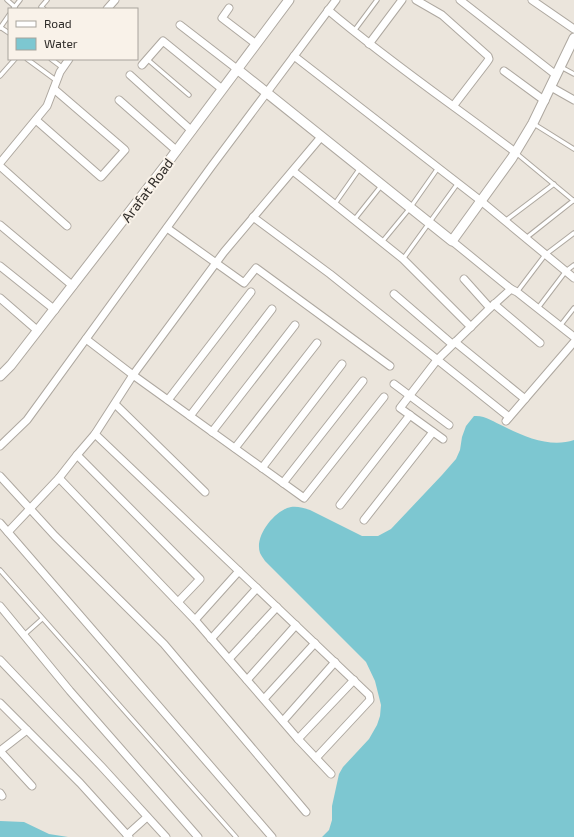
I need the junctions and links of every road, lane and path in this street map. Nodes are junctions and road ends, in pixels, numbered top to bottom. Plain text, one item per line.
1 (7, 0) edge
2 (20, 0) edge
3 (47, 0) edge
4 (289, 0) edge
5 (336, 0) edge
6 (378, 0) edge
7 (402, 0) edge
8 (416, 0) edge
9 (460, 0) edge
10 (532, 0) edge
11 (14, 8) edge
12 (42, 8) edge
13 (229, 8) dead end
14 (328, 10) junction
15 (8, 16) edge
16 (180, 25) dead end
17 (0, 27) edge
18 (574, 29) edge
19 (353, 32) junction
20 (574, 40) edge
21 (256, 44) junction
22 (369, 44) junction
23 (294, 56) junction
24 (147, 59) junction
25 (14, 60) edge
26 (28, 60) edge
27 (52, 60) edge
28 (68, 60) edge
29 (142, 65) dead end
30 (560, 66) junction
31 (63, 68) junction
32 (237, 69) junction
33 (504, 71) dead end
34 (574, 74) edge
35 (130, 75) dead end
36 (556, 75) junction
37 (0, 76) edge
38 (57, 81) junction
39 (551, 87) junction
40 (54, 89) junction
41 (222, 89) junction
42 (266, 93) junction
43 (189, 96) dead end
44 (119, 100) dead end
45 (574, 100) edge
46 (544, 101) junction
47 (454, 105) junction
48 (36, 120) junction
49 (533, 123) junction
50 (192, 130) junction
51 (321, 137) junction
52 (574, 149) edge
53 (177, 150) junction
54 (515, 152) junction
55 (0, 164) edge
56 (360, 168) junction
57 (438, 168) junction
58 (293, 171) junction
59 (458, 183) junction
60 (554, 184) junction
61 (381, 185) junction
62 (481, 201) junction
63 (574, 201) edge
64 (334, 205) junction
65 (410, 208) junction
66 (253, 217) junction
67 (354, 220) junction
68 (505, 221) junction
69 (430, 223) junction
70 (0, 225) edge
71 (67, 226) dead end
72 (167, 228) junction
73 (574, 233) edge
74 (526, 238) junction
75 (452, 241) junction
76 (382, 242) junction
77 (546, 255) junction
78 (403, 259) junction
79 (216, 263) junction
80 (0, 266) edge
81 (574, 266) edge
82 (566, 271) junction
83 (574, 278) edge
84 (464, 279) dead end
85 (73, 286) junction
86 (514, 291) junction
87 (251, 292) dead end
88 (394, 294) dead end
89 (0, 298) edge
90 (492, 306) junction
91 (538, 308) junction
92 (574, 308) edge
93 (272, 309) dead end
94 (54, 310) junction
95 (295, 325) dead end
96 (560, 326) junction
97 (471, 327) junction
98 (38, 331) junction
99 (574, 337) edge
100 (86, 339) junction
101 (574, 342) edge
102 (317, 343) dead end
103 (454, 343) junction
104 (540, 343) dead end
105 (438, 360) junction
106 (342, 364) dead end
107 (390, 366) dead end
108 (133, 375) junction
109 (0, 376) edge
110 (363, 381) dead end
111 (394, 384) dead end
112 (410, 395) junction
113 (384, 397) dead end
114 (525, 399) junction
115 (168, 400) junction
116 (114, 404) junction
117 (410, 415) junction
118 (190, 416) junction
119 (449, 425) dead end
120 (212, 432) junction
121 (433, 432) junction
122 (95, 434) junction
123 (443, 440) dead end
124 (0, 446) edge
125 (235, 448) junction
126 (77, 455) junction
127 (262, 468) junction
128 (0, 476) edge
129 (59, 478) junction
130 (283, 483) junction
131 (206, 492) dead end
132 (340, 505) dead end
133 (30, 508) junction
134 (364, 520) dead end
135 (0, 523) edge
136 (8, 532) junction
137 (0, 570) edge
138 (239, 570) junction
139 (257, 588) junction
140 (178, 602) junction
141 (0, 606) edge
142 (277, 607) junction
143 (42, 619) junction
144 (195, 620) junction
145 (296, 625) junction
146 (24, 635) junction
147 (211, 639) junction
148 (315, 643) junction
149 (229, 659) junction
150 (0, 660) edge
151 (335, 662) junction
152 (247, 680) junction
153 (354, 680) junction
154 (264, 699) junction
155 (0, 703) edge
156 (283, 721) junction
157 (27, 730) junction
158 (298, 739) junction
159 (0, 751) edge
160 (316, 758) junction
161 (331, 774) dead end
162 (32, 786) dead end
163 (306, 812) dead end
164 (147, 817) junction
165 (128, 836) edge
166 (166, 837) edge
167 (198, 837) edge
168 (236, 837) edge
169 (272, 837) edge

1 - 11 lane
2 - 11 lane
3 - 12 lane
4 - 21 street, Arafat Road
5 - 14 street
6 - 19 lane
7 - 22 street
8 - 47 street
9 - 36 street
10 - 18 street
13 - 21 street
14 - 19 street
14 - 23 street
15 - 17 lane
16 - 32 street
19 - 22 street
20 - 30 street
21 - 32 street, Arafat Road
22 - 47 street
23 - 42 street
23 - 57 street
24 - 29 street
24 - 41 street
24 - 43 lane
25 - 37 lane
26 - 38 lane
27 - 31 lane
28 - 31 street
30 - 34 lane
30 - 36 street
31 - 38 street
32 - 41 street, Arafat Road
32 - 42 street
33 - 46 street
35 - 50 street
36 - 39 street
38 - 40 street
39 - 45 street
39 - 46 street
40 - 48 street
40 - 48 street
41 - 50 street, Arafat Road
42 - 51 street
42 - 72 street
44 - 53 street
46 - 49 street
47 - 54 street
48 - 55 street
49 - 52 lane
49 - 54 street
50 - 53 street, Arafat Road
51 - 56 street
51 - 58 street
53 - 85 street, Arafat Road
54 - 60 lane
54 - 62 street
55 - 71 street
56 - 61 street
56 - 64 lane
57 - 59 street
57 - 65 lane
58 - 64 street
58 - 66 street
59 - 62 street
59 - 69 lane
60 - 63 lane
60 - 68 lane
61 - 65 street
61 - 67 lane
62 - 68 street
62 - 75 street
63 - 74 lane
64 - 67 street
65 - 69 street
65 - 76 lane
66 - 79 street
66 - 105 street
67 - 76 street
68 - 74 street
69 - 75 street
69 - 78 lane
70 - 85 street
72 - 79 street
72 - 100 street
73 - 77 lane
74 - 77 street
75 - 86 street
76 - 78 street
77 - 82 street
77 - 86 lane
78 - 97 street
79 - 107 street
79 - 108 street
80 - 94 street
81 - 82 lane
82 - 83 street
82 - 91 lane
84 - 90 street
85 - 94 street, Arafat Road
86 - 90 street
86 - 91 street
87 - 115 street
88 - 103 street
89 - 98 street
90 - 97 street
90 - 104 street
91 - 96 street
92 - 96 lane
93 - 118 street
94 - 98 street, Arafat Road
95 - 120 street
96 - 99 street
97 - 103 street
98 - 109 street, Arafat Road
100 - 108 street
100 - 124 street
101 - 114 street
102 - 125 street
103 - 105 street
103 - 114 street
105 - 112 street
105 - 114 street
106 - 127 street
108 - 115 street
108 - 116 street
110 - 130 street
111 - 112 street
112 - 117 street
112 - 119 street
113 - 130 street
115 - 118 street
116 - 122 street
116 - 131 street
117 - 121 street
117 - 132 street
118 - 120 street
120 - 125 street
121 - 123 street
121 - 134 street
122 - 126 street
122 - 138 street
125 - 127 street
126 - 129 street
126 - 140 street
127 - 130 street
128 - 133 street
129 - 133 street
129 - 140 street
133 - 136 street
133 - 163 street
135 - 136 street
136 - 169 street
137 - 143 lane
138 - 139 street
138 - 144 street
139 - 142 street
139 - 147 street
140 - 144 street
141 - 146 street
142 - 145 street
142 - 149 street
143 - 146 lane
143 - 168 lane
144 - 147 street
145 - 148 street
145 - 152 street
146 - 167 street
147 - 149 street
148 - 151 street
148 - 154 street
149 - 152 street
150 - 164 street
151 - 153 street
151 - 156 street
152 - 154 street
153 - 158 street
153 - 160 street
154 - 156 street
155 - 157 street
156 - 158 street
157 - 159 street
157 - 165 street
158 - 160 street
159 - 162 street
160 - 161 street
164 - 165 street
164 - 166 street

